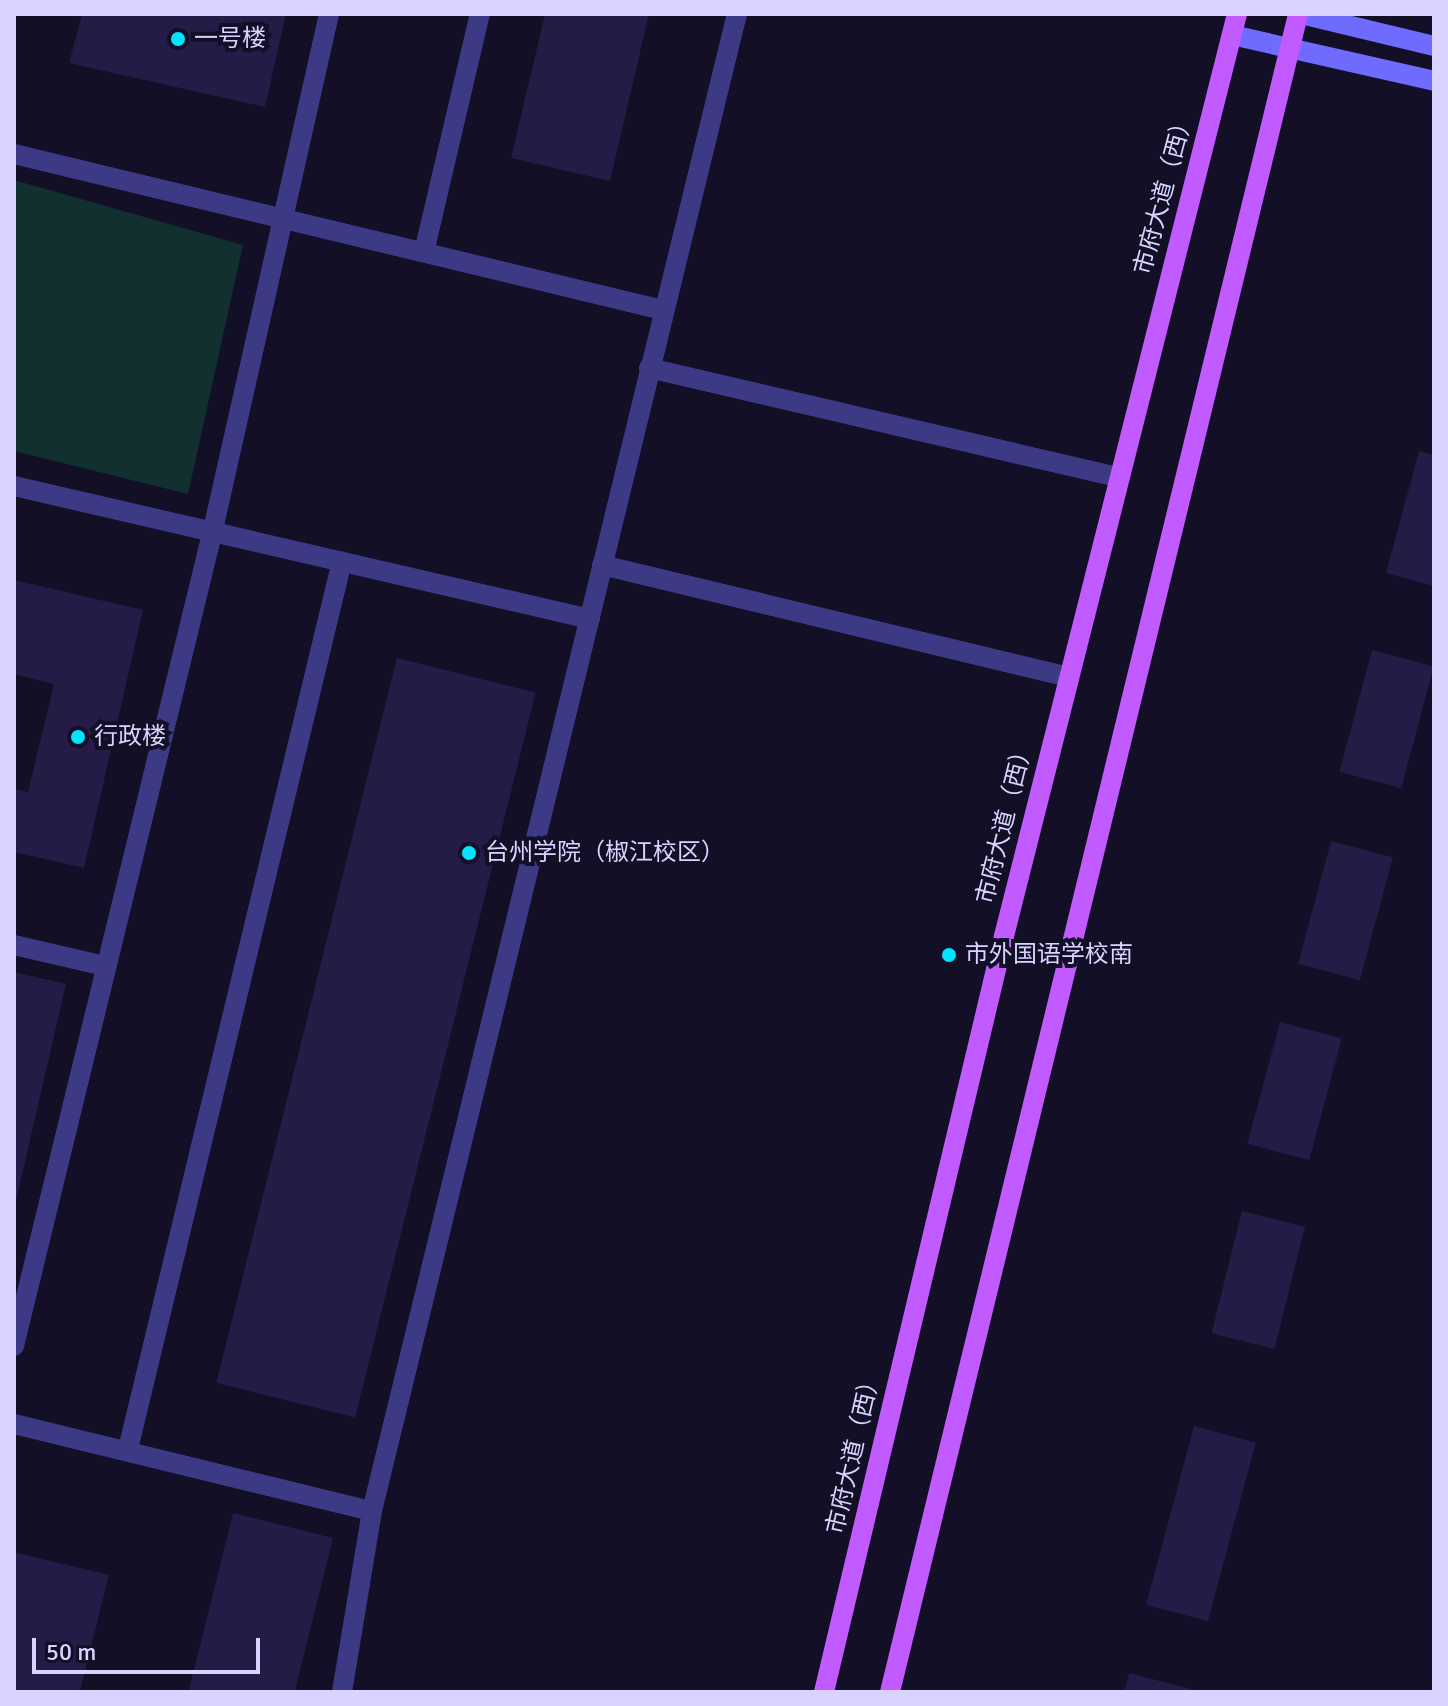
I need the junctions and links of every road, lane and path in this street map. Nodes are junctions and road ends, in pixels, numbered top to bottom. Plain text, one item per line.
1 (329, 14) edge
2 (480, 14) edge
3 (737, 14) edge
4 (1237, 14) edge
5 (1299, 14) edge
6 (1232, 35) junction
7 (1434, 46) edge
8 (1290, 48) junction
9 (1434, 81) edge
10 (14, 154) edge
11 (281, 218) junction
12 (424, 252) junction
13 (663, 310) junction
14 (649, 368) junction
15 (1119, 477) junction
16 (14, 486) edge
17 (212, 534) junction
18 (342, 561) junction
19 (602, 565) junction
20 (590, 619) junction
21 (1068, 677) junction
22 (14, 945) edge
23 (104, 966) junction
24 (14, 1346) edge
25 (14, 1424) edge
26 (128, 1449) junction
27 (372, 1511) junction
28 (342, 1692) edge
29 (824, 1692) edge
30 (890, 1692) edge

1 - 11 street
2 - 12 street
3 - 13 street
4 - 6 main road, 市府大道（西）
5 - 7 main road
5 - 8 main road
6 - 8 main road
6 - 15 main road, 市府大道（西）
8 - 9 main road
8 - 30 main road
10 - 11 street
11 - 12 street
11 - 17 street
12 - 13 street
13 - 14 street
14 - 15 street
14 - 19 street
15 - 21 main road, 市府大道（西）
16 - 17 street
17 - 18 street
17 - 23 street
18 - 20 street
18 - 26 street
19 - 20 street
19 - 21 street
20 - 27 street
21 - 29 main road, 市府大道（西）
22 - 23 street
23 - 24 street
25 - 26 street
26 - 27 street
27 - 28 street

